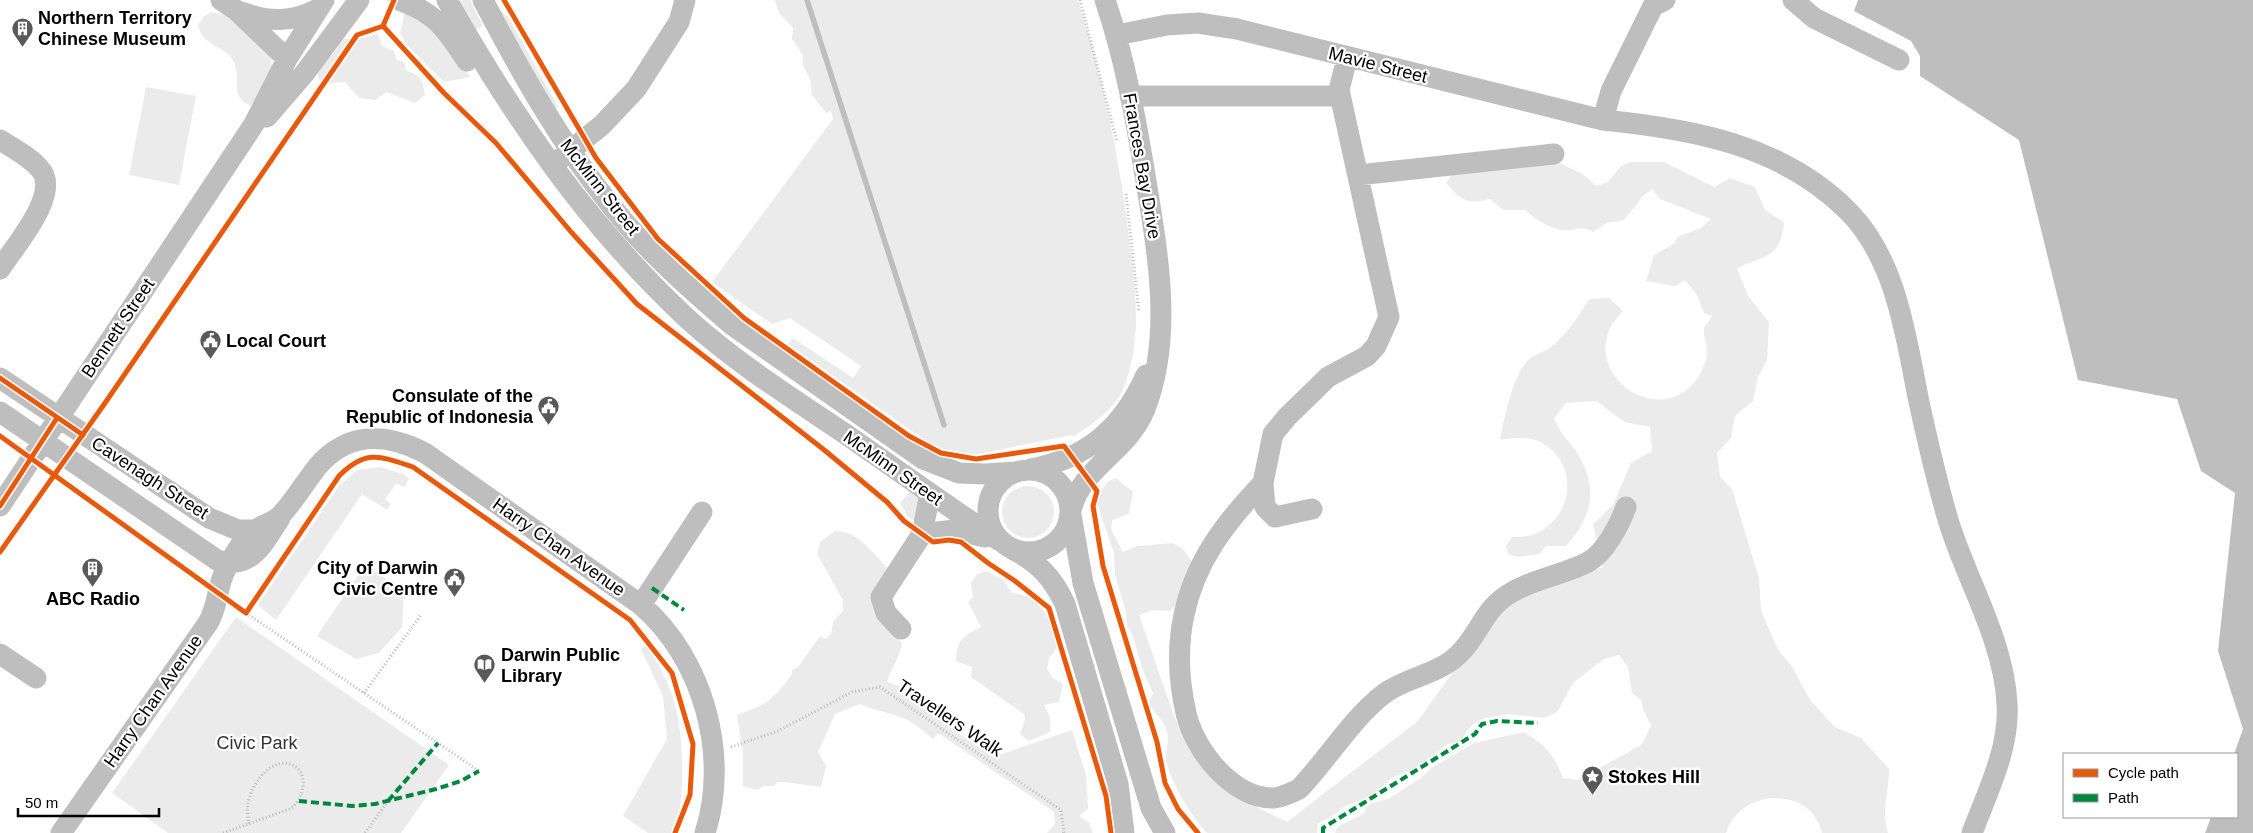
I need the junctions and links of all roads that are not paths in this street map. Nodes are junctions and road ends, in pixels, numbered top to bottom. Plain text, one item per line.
1 (399, 0) edge
2 (448, 0) edge
3 (483, 0) edge
4 (685, 0) edge
5 (1105, 0) edge
6 (1665, 0) edge
7 (1793, 0) edge
8 (360, 3) edge
9 (228, 5) edge
10 (321, 5) edge
11 (1116, 35) junction
12 (1348, 58) junction
13 (286, 59) junction
14 (1899, 60) dead end
15 (1130, 96) junction
16 (1340, 96) junction
17 (1603, 120) junction
18 (0, 140) edge
19 (570, 150) junction
20 (237, 151) junction
21 (1554, 154) dead end
22 (552, 165) junction
23 (1358, 174) junction
24 (0, 269) edge
25 (1159, 335) junction
26 (0, 378) edge
27 (0, 412) edge
28 (57, 418) junction
29 (42, 442) junction
30 (1021, 471) junction
31 (1263, 483) junction
32 (930, 493) junction
33 (293, 500) junction
34 (0, 506) edge
35 (1626, 507) dead end
36 (1312, 509) dead end
37 (702, 512) dead end
38 (1071, 513) junction
39 (255, 530) junction
40 (922, 534) junction
41 (1005, 544) junction
42 (230, 563) junction
43 (640, 605) junction
44 (901, 629) dead end
45 (0, 654) edge
46 (36, 678) dead end
47 (105, 770) junction
48 (61, 833) edge
49 (78, 833) edge
50 (705, 833) edge
51 (1124, 833) edge
52 (1165, 833) edge
53 (1972, 833) edge

1 - 22 street, McMinn Street
2 - 22 street, McMinn Street
3 - 19 street, McMinn Street
4 - 19 street
5 - 11 street, Frances Bay Drive
6 - 17 street
7 - 14 street
8 - 20 street, Bennett Street
9 - 10 street
9 - 13 street
10 - 13 street, Bennett Street
11 - 12 street, Mavie Street
11 - 15 street, Frances Bay Drive
12 - 16 street
12 - 17 street, Mavie Street
13 - 20 street, Bennett Street
15 - 16 street
15 - 25 street, Frances Bay Drive
16 - 23 street
17 - 53 street, Mavie Street
18 - 24 street
19 - 22 street
19 - 30 street, McMinn Street
20 - 28 street, Bennett Street
21 - 23 street
22 - 32 street, McMinn Street
23 - 31 street
25 - 30 street, Frances Bay Drive
25 - 38 street, Frances Bay Drive
26 - 28 street, Cavenagh Street
27 - 29 street, Cavenagh Street
28 - 29 street, Bennett Street
28 - 39 street, Cavenagh Street
29 - 34 street, Bennett Street
29 - 42 street, Cavenagh Street
30 - 38 street
30 - 41 street
31 - 35 street
31 - 36 street
32 - 40 street
32 - 41 street, McMinn Street
33 - 39 street, Harry Chan Avenue
33 - 42 street, Harry Chan Avenue
33 - 43 street, Harry Chan Avenue
37 - 43 street
38 - 41 street
38 - 52 street
39 - 42 street, Harry Chan Avenue
40 - 41 street
40 - 44 street
41 - 51 street, McMinn Street
42 - 47 street, Harry Chan Avenue
43 - 50 street, Harry Chan Avenue
45 - 46 street
47 - 48 street, Harry Chan Avenue
47 - 49 street

